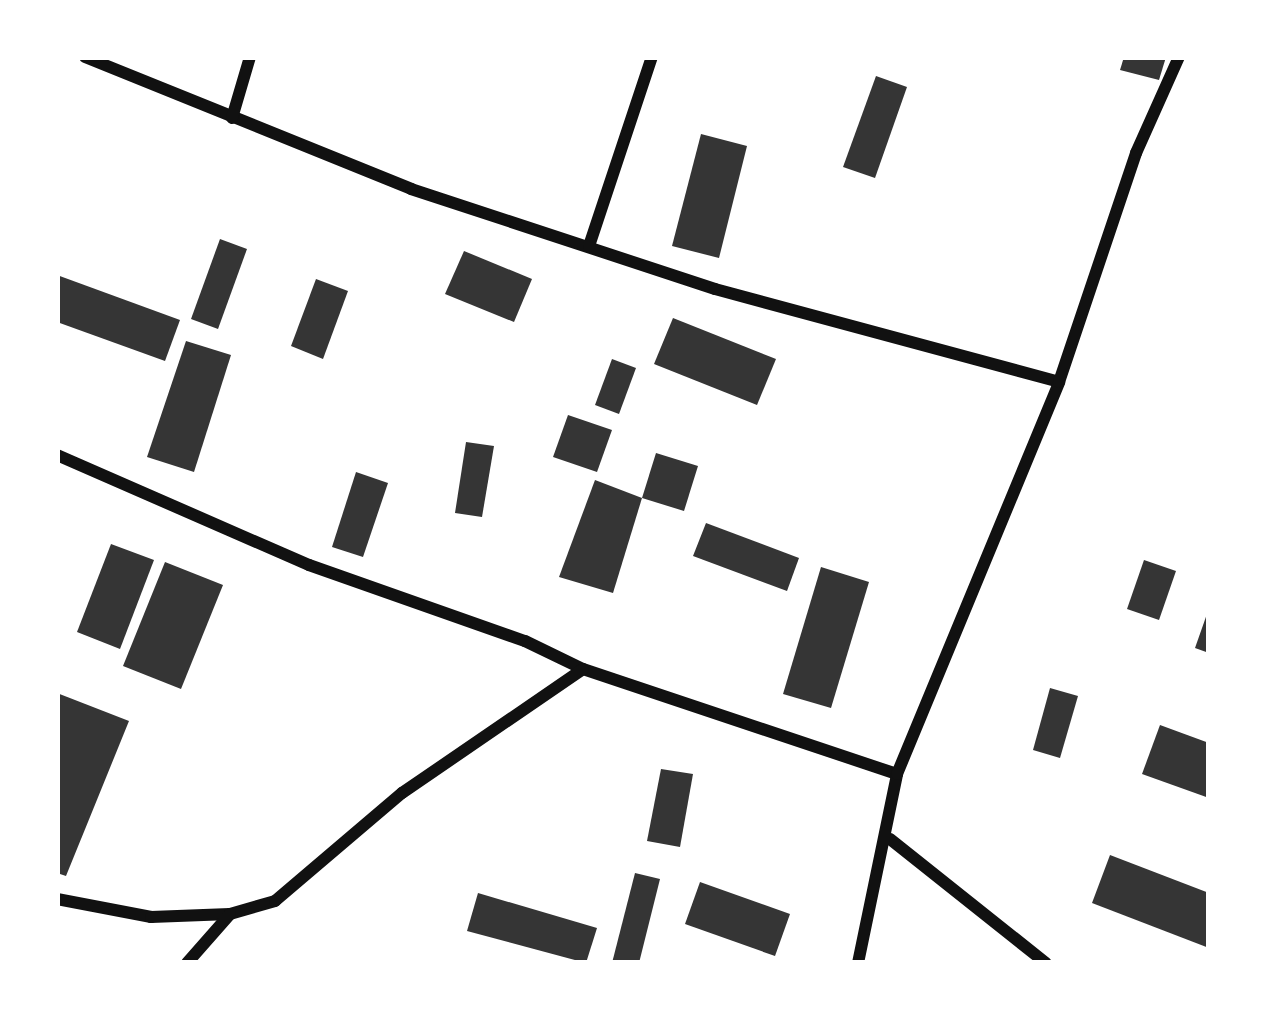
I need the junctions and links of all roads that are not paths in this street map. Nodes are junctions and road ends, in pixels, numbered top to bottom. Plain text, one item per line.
1 (85, 57) edge
2 (250, 57) edge
3 (652, 57) edge
4 (1179, 57) edge
5 (232, 118) junction
6 (589, 246) junction
7 (1059, 382) junction
8 (57, 455) edge
9 (583, 669) junction
10 (897, 774) junction
11 (890, 838) junction
12 (57, 899) edge
13 (230, 914) junction
14 (187, 963) edge
15 (858, 963) edge
16 (1046, 963) edge

1 - 5 street
2 - 5 street
3 - 6 street
4 - 7 street
5 - 6 street
6 - 7 street
7 - 10 street
8 - 9 street
9 - 10 street
9 - 13 street
10 - 11 street
11 - 15 street
11 - 16 street
12 - 13 street
13 - 14 street

